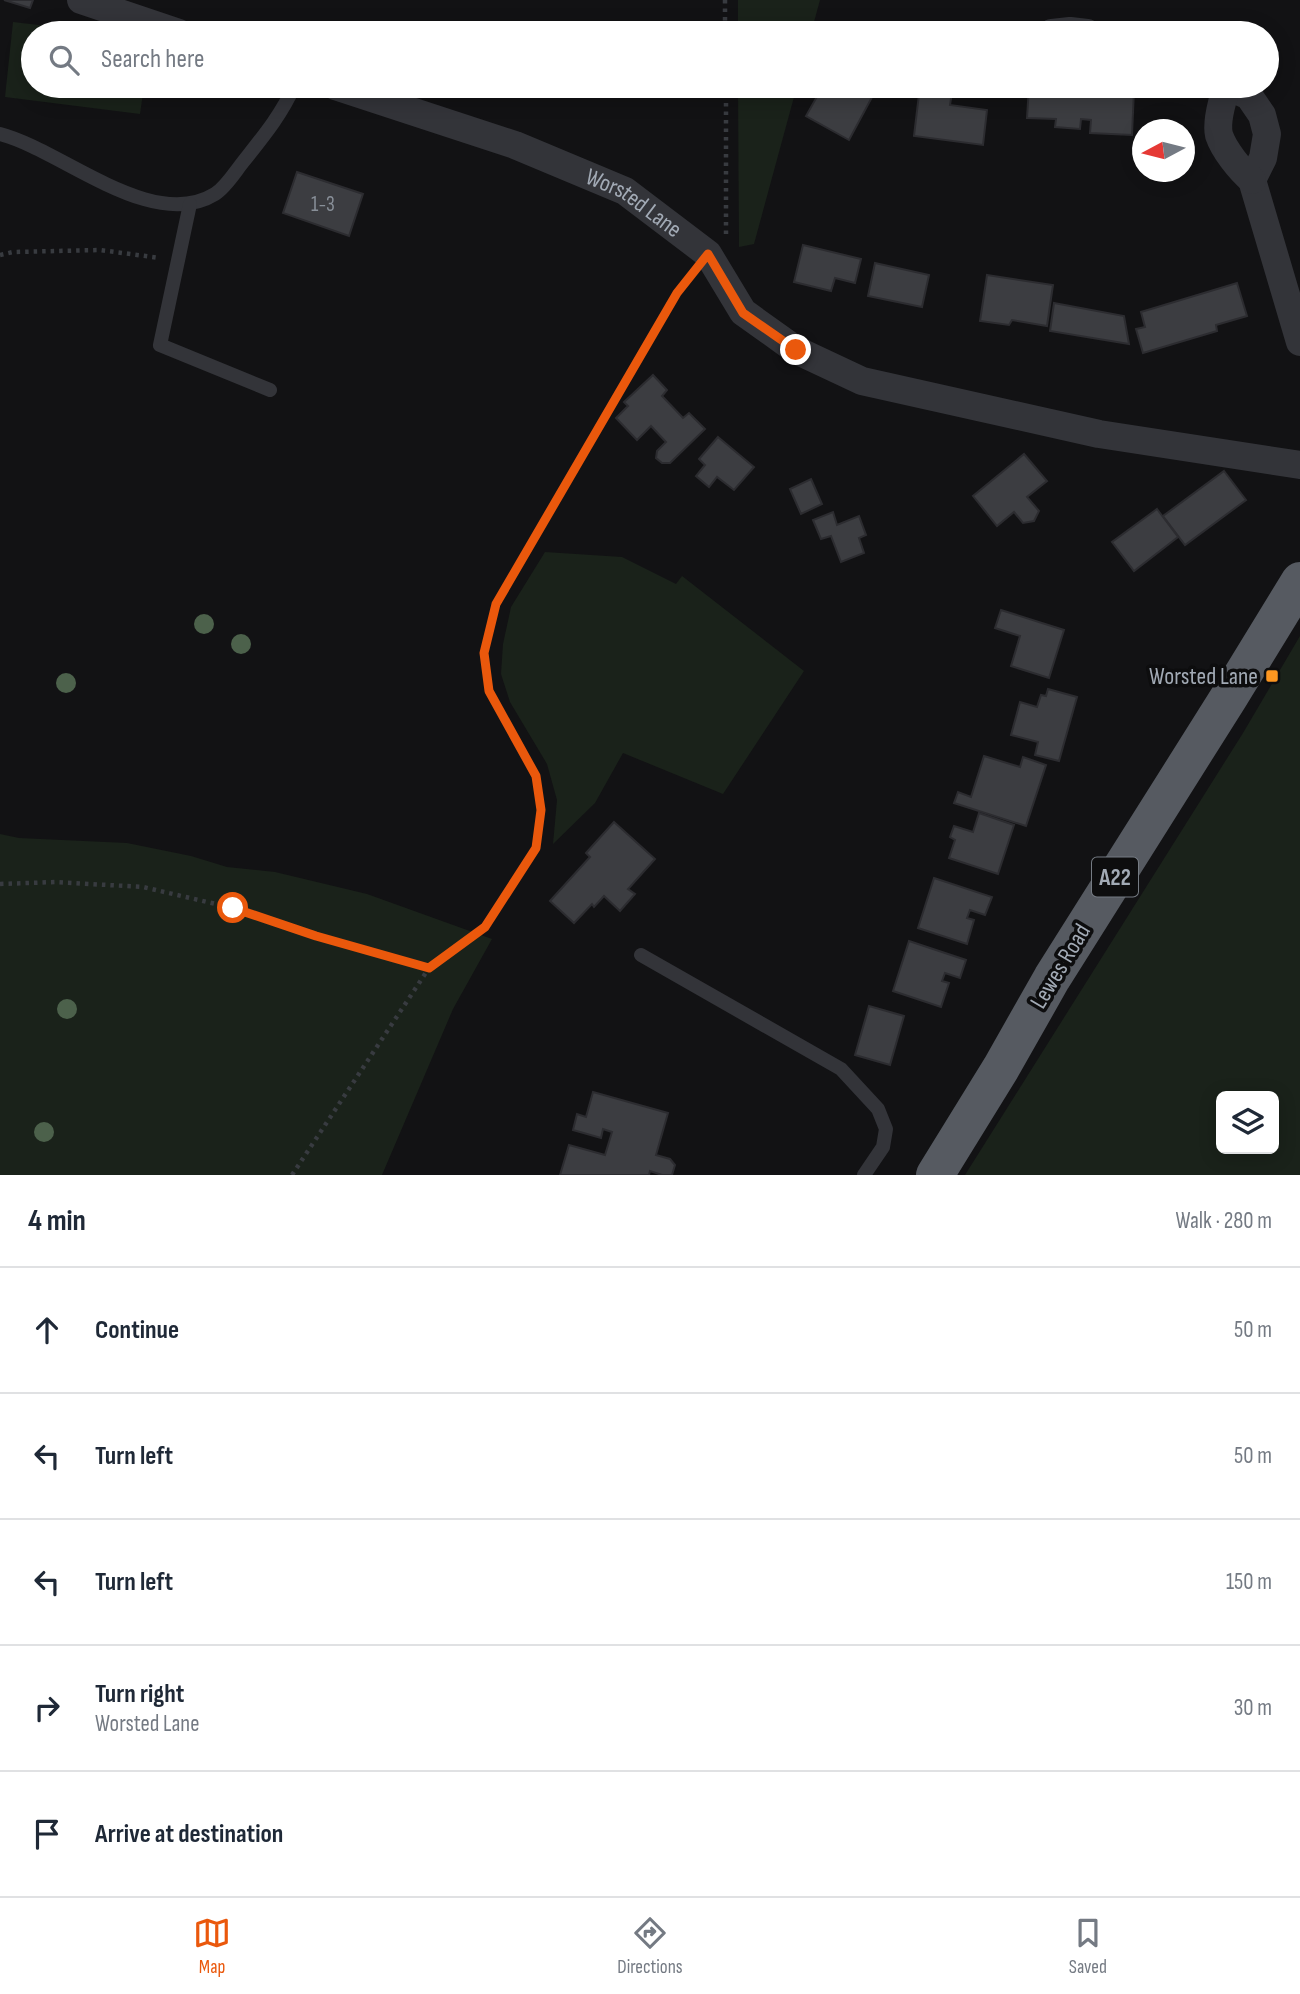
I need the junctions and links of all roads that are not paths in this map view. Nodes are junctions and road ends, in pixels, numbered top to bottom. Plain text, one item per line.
1 (81, 0) edge
2 (143, 21) edge
3 (289, 98) edge
4 (372, 98) edge
5 (1223, 98) edge
6 (1250, 98) edge
7 (0, 134) edge
8 (1252, 180) junction
9 (190, 204) junction
10 (1300, 342) edge
11 (270, 390) dead end
12 (1300, 465) edge
13 (1300, 581) edge
14 (641, 955) dead end
15 (864, 1175) edge
16 (935, 1175) edge

1 - 2 street
3 - 9 lane
4 - 12 street, Worsted Lane
5 - 8 street
6 - 8 street
7 - 9 lane
8 - 10 street
9 - 11 lane
13 - 16 highway, Lewes Road / A22
14 - 15 lane

